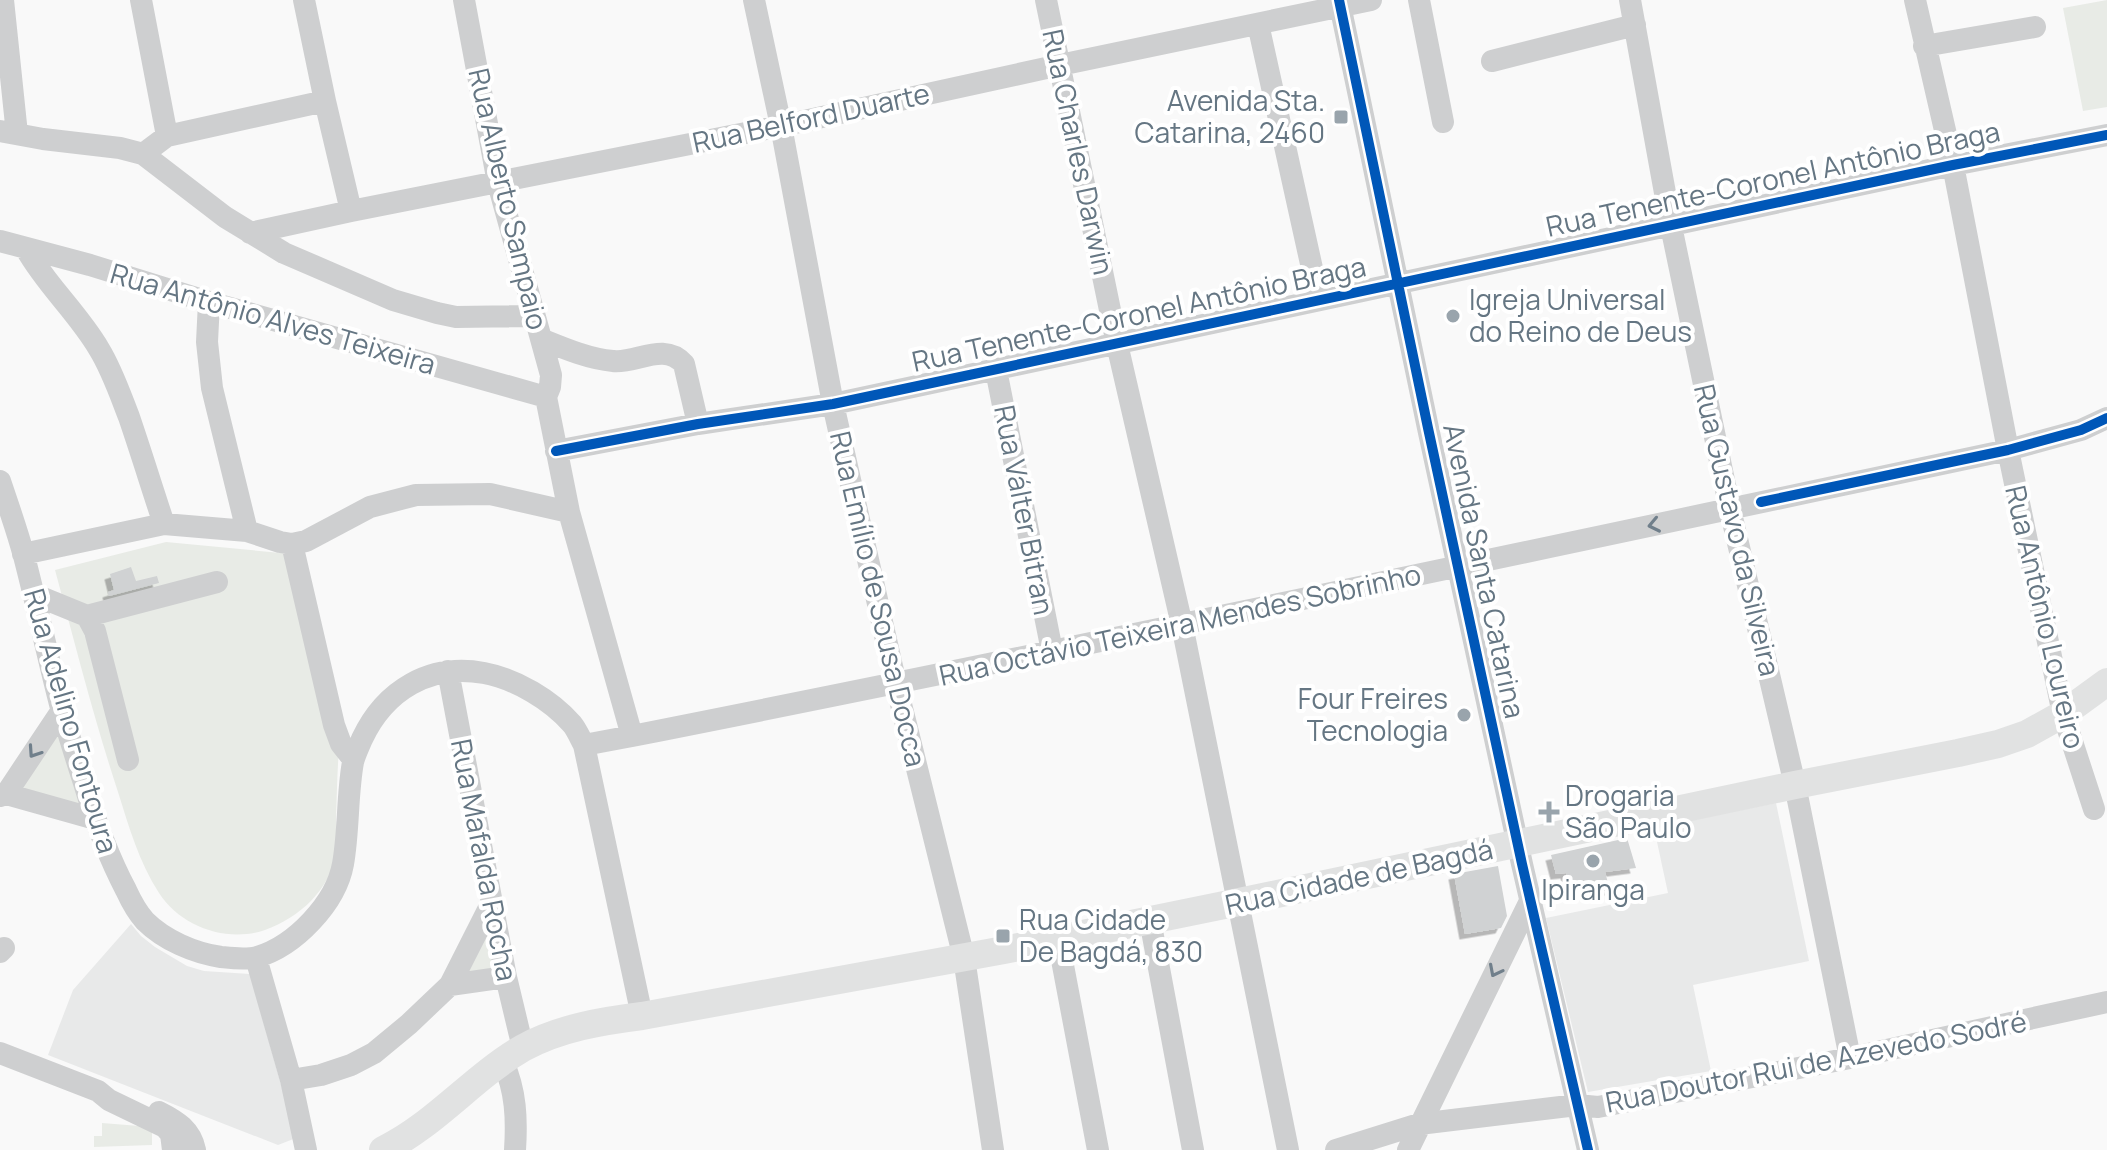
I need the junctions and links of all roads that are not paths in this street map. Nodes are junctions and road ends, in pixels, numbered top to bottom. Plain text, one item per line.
1 (3, 0) edge
2 (141, 0) edge
3 (304, 0) edge
4 (464, 0) edge
5 (754, 0) edge
6 (1046, 0) edge
7 (1371, 0) edge
8 (1419, 0) edge
9 (1630, 0) edge
10 (1915, 0) edge
11 (1339, 4) edge
12 (1258, 24) junction
13 (1635, 25) junction
14 (2035, 27) dead end
15 (1924, 46) junction
16 (1492, 61) dead end
17 (1060, 65) junction
18 (325, 101) junction
19 (1443, 122) dead end
20 (781, 126) junction
21 (8, 133) edge
22 (2107, 135) edge
23 (167, 136) junction
24 (143, 154) junction
25 (1953, 165) junction
26 (498, 183) junction
27 (351, 211) junction
28 (1671, 226) junction
29 (250, 233) junction
30 (0, 241) edge
31 (26, 249) junction
32 (1399, 282) junction
33 (1319, 300) junction
34 (209, 302) junction
35 (534, 316) junction
36 (541, 339) junction
37 (1117, 344) junction
38 (996, 370) junction
39 (546, 397) junction
40 (833, 404) junction
41 (2107, 418) edge
42 (698, 424) junction
43 (2008, 450) junction
44 (556, 451) junction
45 (0, 481) edge
46 (1730, 509) junction
47 (569, 512) junction
48 (164, 524) junction
49 (247, 531) junction
50 (292, 544) junction
51 (23, 554) junction
52 (1459, 568) junction
53 (217, 582) dead end
54 (33, 594) junction
55 (87, 616) junction
56 (1182, 625) junction
57 (1052, 651) junction
58 (448, 671) junction
59 (2107, 682) edge
60 (896, 684) junction
61 (62, 710) junction
62 (2063, 714) junction
63 (632, 736) junction
64 (584, 745) junction
65 (353, 759) junction
66 (128, 760) dead end
67 (1795, 785) junction
68 (3, 795) edge
69 (2094, 809) dead end
70 (95, 819) junction
71 (1518, 843) junction
72 (1530, 901) junction
73 (492, 902) junction
74 (1239, 902) junction
75 (1150, 920) junction
76 (1058, 939) junction
77 (256, 958) junction
78 (964, 958) junction
79 (634, 976) junction
80 (506, 977) junction
81 (450, 985) junction
82 (2107, 1002) edge
83 (642, 1016) junction
84 (611, 1020) junction
85 (0, 1053) edge
86 (513, 1055) junction
87 (1850, 1058) junction
88 (291, 1080) junction
89 (98, 1091) junction
90 (1577, 1105) junction
91 (1419, 1124) junction
92 (173, 1150) edge
93 (195, 1150) edge
94 (306, 1150) edge
95 (383, 1150) edge
96 (515, 1150) edge
97 (993, 1150) edge
98 (1098, 1150) edge
99 (1193, 1150) edge
100 (1288, 1150) edge
101 (1336, 1150) edge
102 (1408, 1150) edge
103 (1588, 1150) edge

1 - 21 street
2 - 23 street
3 - 18 street
4 - 26 street, Rua Alberto Sampaio
5 - 20 street, Rua Emílio de Sousa Docca
6 - 17 street, Rua Charles Darwin
7 - 11 street, Rua Belford Duarte
8 - 19 street
9 - 13 street, Rua Gustavo da Silveira
10 - 15 street, Rua Antônio Loureiro
11 - 12 street, Rua Belford Duarte
11 - 32 street, Avenida Santa Catarina
12 - 17 street, Rua Belford Duarte
12 - 33 street
13 - 16 street
13 - 28 street, Rua Gustavo da Silveira
14 - 15 street
15 - 25 street, Rua Antônio Loureiro
17 - 20 street, Rua Belford Duarte
17 - 37 street, Rua Charles Darwin
18 - 23 street
18 - 27 street
20 - 26 street, Rua Belford Duarte
20 - 40 street, Rua Emílio de Sousa Docca
21 - 24 street
22 - 25 street, Rua Tenente-Coronel Antônio Braga
23 - 24 street
24 - 29 street
25 - 28 street, Rua Tenente-Coronel Antônio Braga
25 - 43 street, Rua Antônio Loureiro
26 - 27 street, Rua Belford Duarte
26 - 35 street, Rua Alberto Sampaio
27 - 29 street, Rua Belford Duarte
28 - 32 street, Rua Tenente-Coronel Antônio Braga
28 - 46 street, Rua Gustavo da Silveira
29 - 35 street
30 - 31 street, Rua Antônio Alves Teixeira
31 - 34 street, Rua Antônio Alves Teixeira
31 - 48 street
32 - 33 street, Rua Tenente-Coronel Antônio Braga
32 - 52 street, Avenida Santa Catarina
33 - 37 street, Rua Tenente-Coronel Antônio Braga
34 - 39 street, Rua Antônio Alves Teixeira
34 - 49 street
35 - 36 street, Rua Alberto Sampaio
36 - 39 street, Rua Alberto Sampaio
36 - 42 street
37 - 38 street, Rua Tenente-Coronel Antônio Braga
37 - 56 street, Rua Charles Darwin
38 - 40 street, Rua Tenente-Coronel Antônio Braga
38 - 57 street, Rua Válter Bitran
39 - 44 street, Rua Alberto Sampaio
40 - 42 street, Rua Tenente-Coronel Antônio Braga
40 - 60 street, Rua Emílio de Sousa Docca
41 - 43 street, Rua Octávio Teixeira Mendes Sobrinho
42 - 44 street, Rua Tenente-Coronel Antônio Braga
43 - 46 street, Rua Octávio Teixeira Mendes Sobrinho
43 - 62 street, Rua Antônio Loureiro
44 - 47 street, Rua Alberto Sampaio
45 - 51 street, Rua Adelino Fontoura
46 -> 52 street, Rua Octávio Teixeira Mendes Sobrinho
46 - 67 street, Rua Gustavo da Silveira
47 - 50 street
47 - 63 street, Rua Alberto Sampaio
48 - 49 street
48 - 51 street
49 - 50 street
50 - 65 street
51 - 54 street, Rua Adelino Fontoura
52 - 56 street, Rua Octávio Teixeira Mendes Sobrinho
52 - 71 street, Avenida Santa Catarina
53 - 55 street
54 - 55 street
54 - 61 street, Rua Adelino Fontoura
55 - 66 street
56 - 57 street, Rua Octávio Teixeira Mendes Sobrinho
56 - 74 street, Rua Charles Darwin
57 - 60 street, Rua Octávio Teixeira Mendes Sobrinho
58 - 64 street
58 - 65 street
58 - 73 street, Rua Mafalda Rocha
59 - 62 main road, Rua Cidade de Bagdá
60 - 63 street, Rua Octávio Teixeira Mendes Sobrinho
60 - 78 street, Rua Emílio de Sousa Docca
61 -> 68 street
61 - 70 street, Rua Adelino Fontoura
62 - 67 main road, Rua Cidade de Bagdá
62 - 69 street, Rua Antônio Loureiro
63 - 64 street, Rua Octávio Teixeira Mendes Sobrinho
64 - 79 street
65 - 77 street
67 - 71 main road, Rua Cidade de Bagdá
67 - 87 street, Rua Gustavo da Silveira
68 - 70 street
70 - 77 street, Rua Adelino Fontoura
71 - 72 street, Avenida Santa Catarina
71 - 74 main road, Rua Cidade de Bagdá
72 - 90 street, Avenida Santa Catarina
72 -> 91 street
73 - 80 street, Rua Mafalda Rocha
73 - 81 street
74 - 75 main road, Rua Cidade de Bagdá
74 - 100 street, Rua Charles Darwin
75 - 76 main road, Rua Cidade de Bagdá
75 - 99 street
76 - 78 main road, Rua Cidade de Bagdá
76 - 98 street
77 - 88 street
78 - 83 main road, Rua Cidade de Bagdá
78 - 97 street, Rua Emílio de Sousa Docca
79 - 83 street
79 - 84 street
80 - 81 street
80 - 86 street, Rua Mafalda Rocha
81 - 88 street
82 - 87 street, Rua Doutor Rui de Azevedo Sodré
83 - 84 main road, Rua Cidade de Bagdá
84 - 86 main road, Rua Cidade de Bagdá
85 - 89 street
86 - 95 main road, Rua Cidade de Bagdá
86 - 96 street, Rua Mafalda Rocha
87 - 90 street, Rua Doutor Rui de Azevedo Sodré
88 - 94 street
89 - 92 street
89 - 93 street
90 - 91 street, Rua Doutor Rui de Azevedo Sodré
90 - 103 street, Avenida Santa Catarina
91 - 101 street, Rua Doutor Rui de Azevedo Sodré
91 - 102 street

